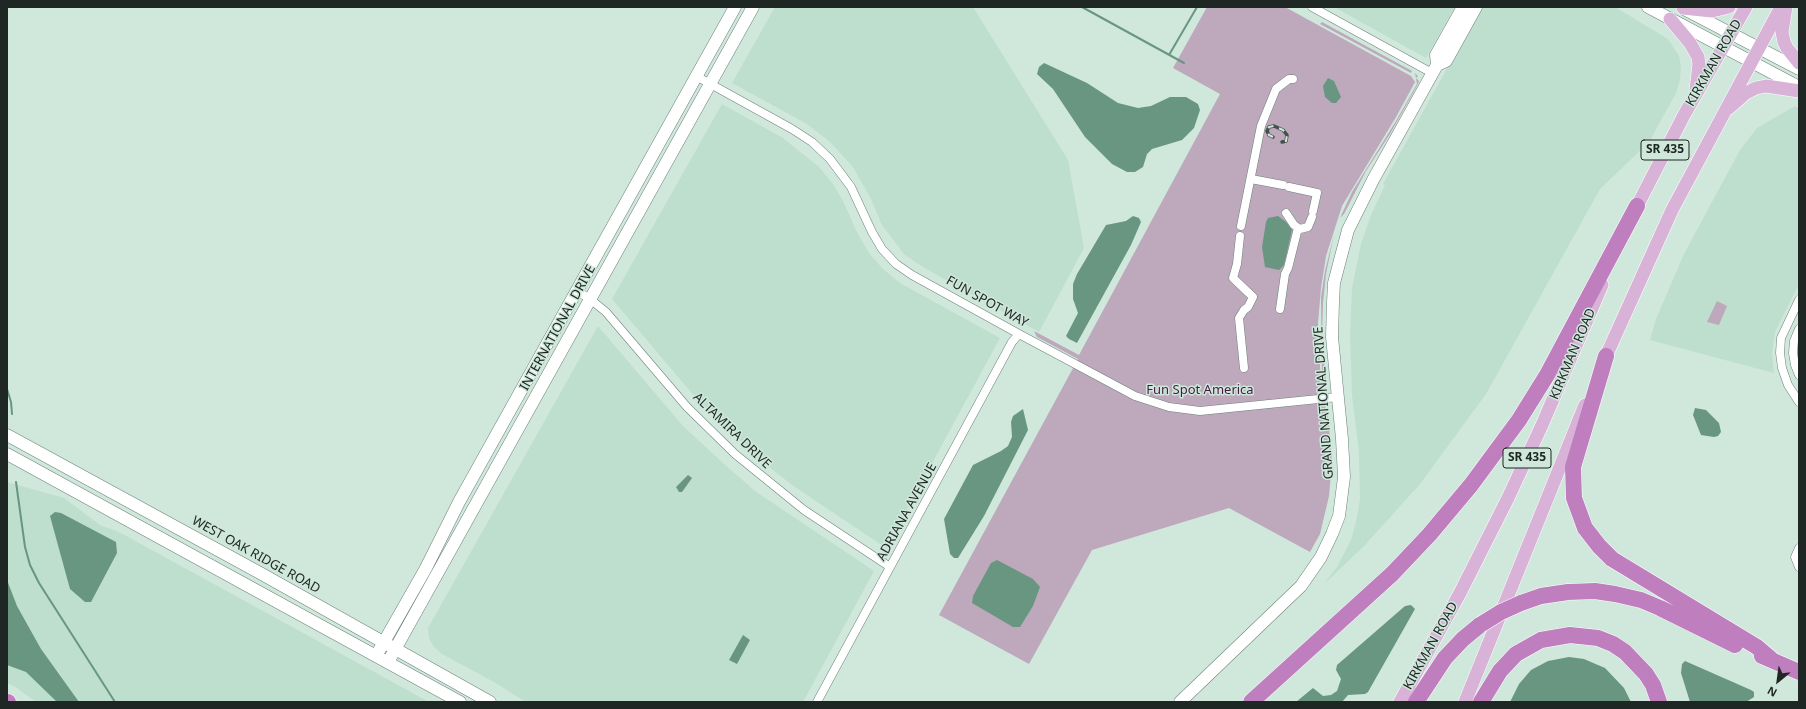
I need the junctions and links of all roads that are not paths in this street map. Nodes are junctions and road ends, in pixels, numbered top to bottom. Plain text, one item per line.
1 (735, 7) edge
2 (753, 7) edge
3 (1312, 7) edge
4 (1463, 7) edge
5 (1476, 7) edge
6 (1648, 7) edge
7 (1682, 7) edge
8 (1729, 7) edge
9 (1746, 7) edge
10 (1781, 7) edge
11 (1786, 7) edge
12 (1670, 20) junction
13 (1731, 34) junction
14 (1723, 48) junction
15 (1758, 48) junction
16 (1750, 62) junction
17 (1799, 63) edge
18 (1434, 69) junction
19 (1799, 69) edge
20 (696, 76) junction
21 (1293, 79) dead end
22 (710, 84) junction
23 (1799, 88) edge
24 (1799, 91) edge
25 (1695, 96) junction
26 (1723, 113) junction
27 (1251, 179) junction
28 (1637, 206) junction
29 (1286, 213) dead end
30 (1241, 226) dead end
31 (1298, 228) junction
32 (1240, 236) dead end
33 (577, 291) junction
34 (590, 299) junction
35 (1799, 300) edge
36 (1280, 309) dead end
37 (1787, 323) junction
38 (1798, 330) edge
39 (1019, 334) junction
40 (1606, 356) junction
41 (1793, 359) junction
42 (1780, 361) junction
43 (1244, 368) dead end
44 (1799, 376) edge
45 (1338, 397) junction
46 (1799, 402) edge
47 (504, 421) junction
48 (7, 435) edge
49 (489, 448) junction
50 (7, 454) edge
51 (502, 458) junction
52 (485, 487) junction
53 (107, 491) junction
54 (78, 493) junction
55 (1799, 548) edge
56 (890, 567) junction
57 (1799, 567) edge
58 (384, 642) junction
59 (396, 648) junction
60 (376, 656) junction
61 (1771, 659) junction
62 (388, 662) junction
63 (1799, 672) edge
64 (460, 702) edge
65 (490, 702) edge
66 (817, 702) edge
67 (1180, 702) edge
68 (1251, 702) edge
69 (1400, 702) edge
70 (1416, 702) edge
71 (1465, 702) edge
72 (1481, 702) edge
73 (1659, 702) edge

1 - 20 street, INTERNATIONAL DRIVE
2 - 22 street, INTERNATIONAL DRIVE
3 - 18 street
4 - 18 street, GRAND NATIONAL DRIVE
5 - 18 street, GRAND NATIONAL DRIVE
6 - 12 street
7 - 8 main road
7 - 13 street
9 - 13 main road, KIRKMAN ROAD / SR 435
10 - 15 main road, SR 435
11 - 17 main road
12 - 14 street
12 - 25 main road
13 - 14 main road, KIRKMAN ROAD / SR 435
13 - 15 street
14 - 16 street
14 - 25 main road, KIRKMAN ROAD / SR 435
15 - 16 main road, SR 435
15 - 19 street
16 - 23 street
16 - 26 main road, SR 435
18 - 45 street, GRAND NATIONAL DRIVE
20 - 22 street, FUN SPOT WAY
20 - 33 street, INTERNATIONAL DRIVE
21 - 27 street
22 - 34 street, INTERNATIONAL DRIVE
22 - 39 street, FUN SPOT WAY
24 - 26 main road
25 - 28 main road, KIRKMAN ROAD / SR 435
26 - 40 main road, SR 435
27 - 30 street
27 - 31 street
28 - 68 highway
28 - 69 main road, KIRKMAN ROAD / SR 435
29 - 31 street
31 - 36 street
32 - 43 street
33 - 34 street, ALTAMIRA DRIVE
33 - 47 street, INTERNATIONAL DRIVE
34 - 51 street, INTERNATIONAL DRIVE
34 - 56 street, ALTAMIRA DRIVE
35 - 37 street
37 - 38 street
37 - 42 street
38 - 41 street
39 - 45 street, FUN SPOT WAY
39 - 56 street, ADRIANA AVENUE
40 - 61 highway
40 - 71 main road, SR 435
41 - 42 street
41 - 44 street
42 - 46 street
45 - 67 street, GRAND NATIONAL DRIVE
47 - 49 street, INTERNATIONAL DRIVE
47 - 51 street
48 - 53 street, WEST OAK RIDGE ROAD
49 - 52 street
49 - 58 street, INTERNATIONAL DRIVE
50 - 54 street
51 - 52 street, INTERNATIONAL DRIVE
52 - 59 street, INTERNATIONAL DRIVE
53 - 54 street
53 - 58 street, WEST OAK RIDGE ROAD
54 - 60 street
55 - 57 street
56 - 66 street, ADRIANA AVENUE
58 - 59 street, WEST OAK RIDGE ROAD
58 - 60 street, INTERNATIONAL DRIVE
59 - 62 street, INTERNATIONAL DRIVE
59 - 65 street, WEST OAK RIDGE ROAD
60 - 62 street
61 - 63 highway
61 - 70 highway, bridge
62 - 64 street
72 - 73 highway

